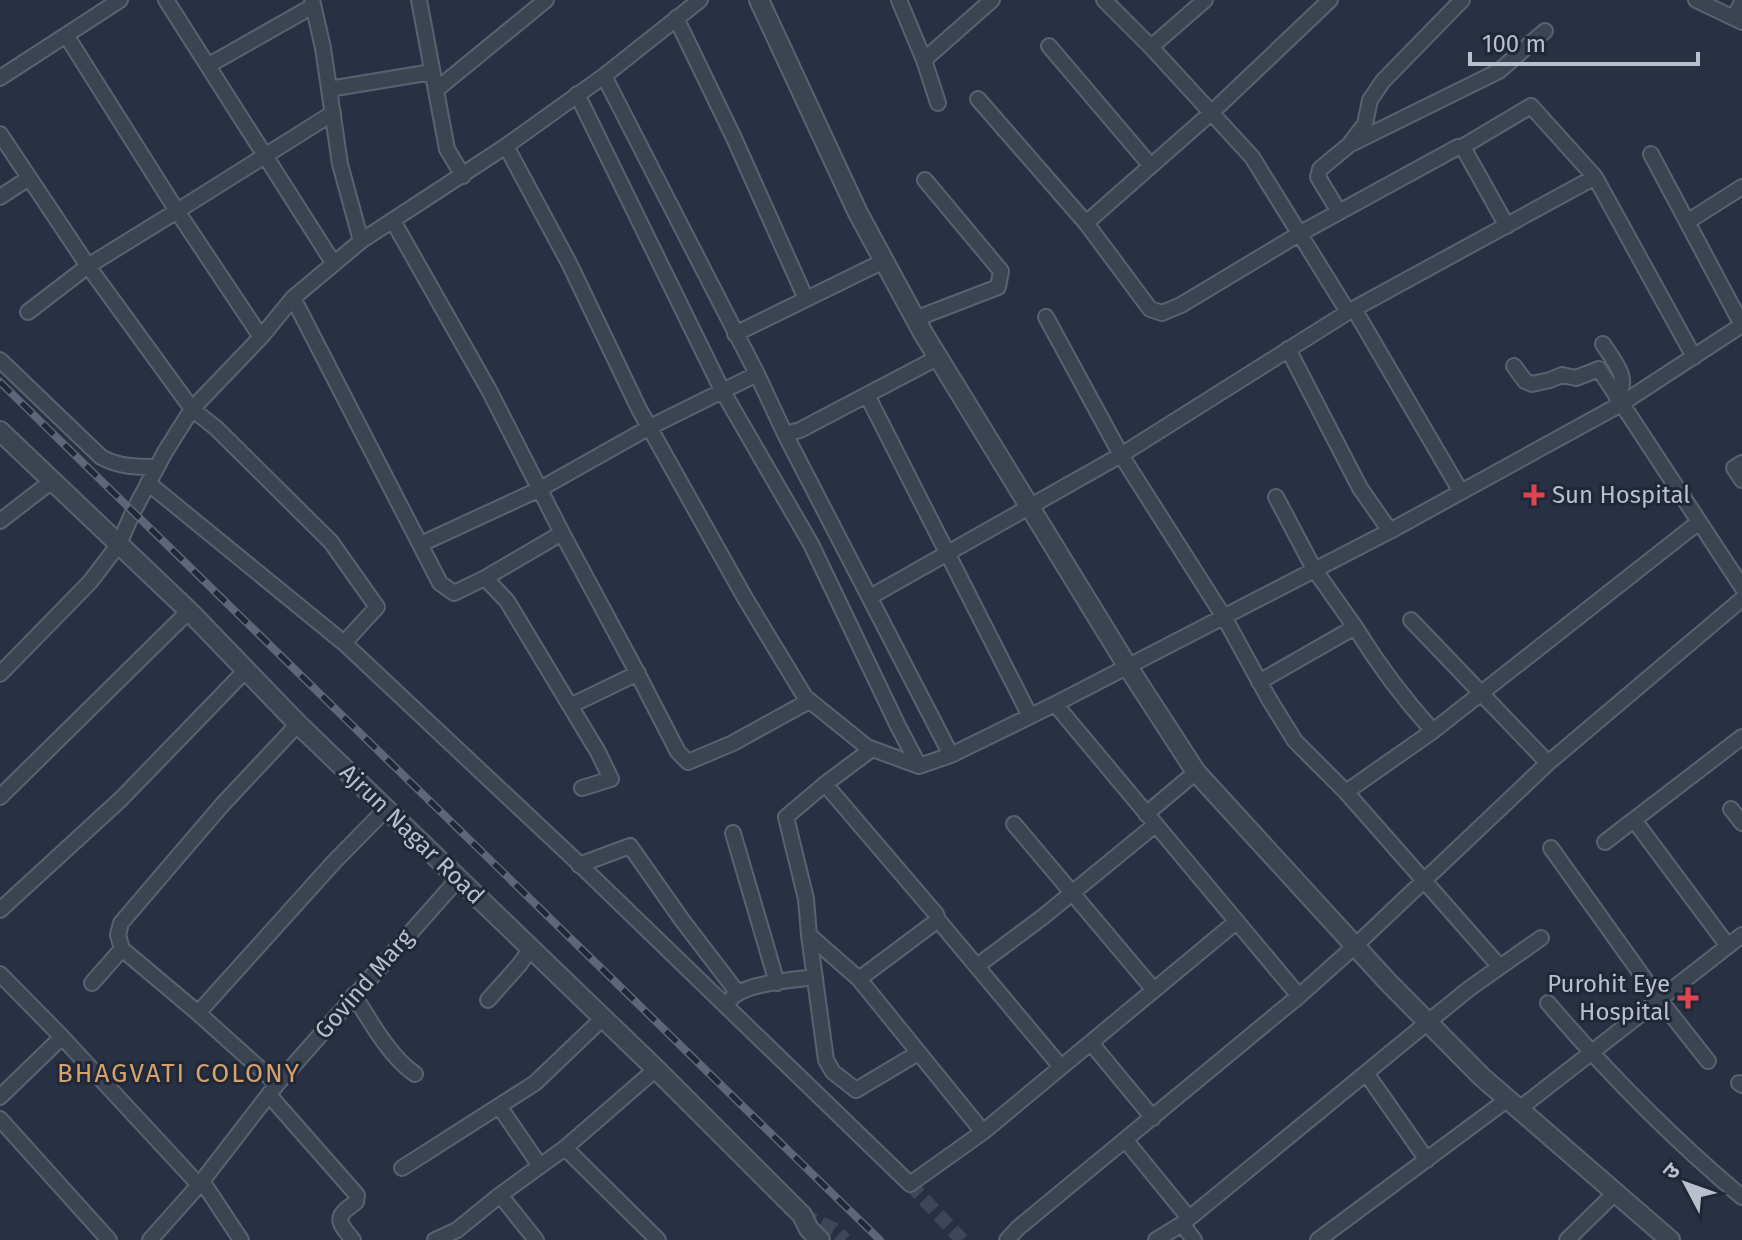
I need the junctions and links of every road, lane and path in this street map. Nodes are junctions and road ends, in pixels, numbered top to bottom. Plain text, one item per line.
1 (120, 0) edge
2 (166, 0) edge
3 (419, 0) edge
4 (546, 0) edge
5 (700, 0) edge
6 (759, 0) edge
7 (899, 0) edge
8 (992, 0) edge
9 (1104, 0) edge
10 (1205, 0) edge
11 (1330, 0) edge
12 (1462, 0) edge
13 (1696, 0) edge
14 (1742, 2) edge
15 (313, 3) edge
16 (676, 18) junction
17 (1738, 20) edge
18 (1545, 31) dead end
19 (66, 35) junction
20 (1049, 46) dead end
21 (1151, 47) junction
22 (924, 60) junction
23 (209, 65) junction
24 (432, 72) junction
25 (604, 76) junction
26 (0, 78) edge
27 (329, 89) junction
28 (436, 90) junction
29 (577, 94) junction
30 (978, 99) dead end
31 (938, 103) dead end
32 (333, 113) junction
33 (1211, 113) junction
34 (0, 134) edge
35 (1349, 145) junction
36 (506, 146) junction
37 (1462, 147) junction
38 (1651, 154) dead end
39 (266, 155) junction
40 (1151, 166) junction
41 (463, 176) junction
42 (1595, 177) junction
43 (29, 178) junction
44 (925, 180) dead end
45 (1742, 187) edge
46 (0, 197) edge
47 (177, 211) junction
48 (1339, 212) junction
49 (393, 221) junction
50 (1687, 222) junction
51 (1086, 223) junction
52 (1507, 226) junction
53 (1299, 234) junction
54 (361, 241) junction
55 (884, 261) junction
56 (334, 264) junction
57 (88, 266) junction
58 (293, 298) junction
59 (806, 299) junction
60 (1351, 311) junction
61 (28, 312) dead end
62 (1046, 317) dead end
63 (915, 319) junction
64 (1742, 325) edge
65 (735, 334) junction
66 (261, 337) junction
67 (1603, 344) dead end
68 (1288, 349) junction
69 (1694, 357) junction
70 (937, 358) junction
71 (0, 360) edge
72 (1514, 366) dead end
73 (757, 374) junction
74 (722, 390) junction
75 (867, 395) junction
76 (1619, 400) junction
77 (192, 409) junction
78 (650, 427) junction
79 (0, 431) edge
80 (785, 434) junction
81 (1121, 455) junction
82 (1742, 463) edge
83 (157, 467) junction
84 (1742, 480) edge
85 (52, 481) junction
86 (148, 483) junction
87 (540, 489) junction
88 (1461, 492) junction
89 (1276, 497) dead end
90 (1028, 507) junction
91 (0, 521) edge
92 (1699, 522) junction
93 (1390, 531) junction
94 (562, 533) junction
95 (119, 544) junction
96 (421, 544) junction
97 (948, 552) junction
98 (1314, 569) junction
99 (485, 578) junction
100 (1742, 587) edge
101 (870, 597) junction
102 (1742, 599) edge
103 (189, 611) junction
104 (1224, 617) junction
105 (1411, 620) dead end
106 (1355, 627) junction
107 (344, 643) junction
108 (1128, 667) junction
109 (246, 670) junction
110 (638, 673) junction
111 (0, 674) edge
112 (1259, 682) junction
113 (1479, 693) junction
114 (809, 701) junction
115 (1055, 704) junction
116 (570, 706) junction
117 (1030, 716) junction
118 (298, 724) junction
119 (1433, 731) junction
120 (1742, 737) edge
121 (872, 749) junction
122 (951, 755) junction
123 (1548, 763) junction
124 (919, 766) junction
125 (1196, 772) junction
126 (825, 784) junction
127 (582, 788) dead end
128 (1346, 792) junction
129 (0, 797) edge
130 (387, 808) junction
131 (1731, 809) dead end
132 (1150, 820) junction
133 (1634, 820) junction
134 (1742, 823) edge
135 (1014, 824) dead end
136 (733, 833) dead end
137 (1605, 842) dead end
138 (1551, 848) dead end
139 (579, 865) junction
140 (458, 879) junction
141 (1424, 881) junction
142 (1071, 893) junction
143 (0, 910) edge
144 (938, 920) junction
145 (1236, 922) junction
146 (809, 935) junction
147 (1541, 938) dead end
148 (1737, 943) edge
149 (1355, 946) junction
150 (531, 948) junction
151 (122, 949) junction
152 (977, 966) junction
153 (1500, 967) junction
154 (0, 974) edge
155 (815, 977) junction
156 (859, 979) junction
157 (92, 983) dead end
158 (777, 983) junction
159 (1154, 990) junction
160 (737, 992) junction
161 (354, 995) junction
162 (1299, 996) junction
163 (1659, 999) junction
164 (488, 1000) dead end
165 (1548, 1003) dead end
166 (725, 1005) junction
167 (198, 1013) junction
168 (603, 1018) junction
169 (1428, 1022) junction
170 (62, 1037) junction
171 (1091, 1043) junction
172 (918, 1053) junction
173 (1591, 1053) junction
174 (1708, 1061) dead end
175 (1061, 1067) junction
176 (656, 1069) junction
177 (1366, 1073) junction
178 (415, 1074) dead end
179 (273, 1089) junction
180 (0, 1097) edge
181 (1514, 1104) junction
182 (499, 1106) junction
183 (1153, 1118) junction
184 (0, 1119) edge
185 (983, 1132) junction
186 (1126, 1141) junction
187 (565, 1148) junction
188 (1427, 1160) junction
189 (540, 1166) junction
190 (402, 1168) dead end
191 (200, 1183) junction
192 (1616, 1192) junction
193 (500, 1195) junction
194 (1742, 1197) edge
195 (1186, 1221) junction
196 (809, 1236) tunnel mouth
197 (109, 1240) edge
198 (150, 1240) edge
199 (241, 1240) edge
200 (353, 1240) edge
201 (435, 1240) edge
202 (536, 1240) edge
203 (658, 1240) edge
204 (1007, 1240) edge
205 (1156, 1240) edge
206 (1194, 1240) edge
207 (1318, 1240) edge
208 (1567, 1240) edge
209 (1670, 1240) edge

1 - 19 street
2 - 23 street
3 - 24 street
4 - 28 street
5 - 16 street
6 - 55 street
7 - 22 street
8 - 22 street
9 - 21 street
10 - 21 street
11 - 33 street
12 - 35 street
13 - 17 street
14 - 17 street
15 - 23 street
15 - 27 street
16 - 25 street
16 - 59 street
18 - 35 street
19 - 26 street
19 - 47 street
20 - 40 street
21 - 33 street
22 - 31 street
23 - 39 street
24 - 27 street
24 - 28 street
25 - 29 street
25 - 65 street
27 - 32 street
28 - 41 street
29 - 36 street
29 - 74 street
30 - 51 street
32 - 39 street
32 - 54 street
33 - 40 street
33 - 53 street
34 - 43 street
35 - 48 street
36 - 41 street
36 - 78 street
37 - 42 street
37 - 48 street
37 - 52 street
38 - 50 street
39 - 47 street
39 - 56 street
40 - 51 street
41 - 49 street
42 - 52 street
42 - 69 street
43 - 46 street
43 - 57 street
44 - 63 street
45 - 50 street
47 - 57 street
47 - 66 street
48 - 53 street
49 - 54 street
49 - 87 street
50 - 64 street
51 - 53 street
52 - 60 street
53 - 60 street
54 - 56 street
55 - 59 street
55 - 63 street
56 - 58 street
57 - 61 street
57 - 77 street
58 - 66 street
58 - 96 street
59 - 65 street
60 - 68 street
60 - 88 street
62 - 81 street
63 - 70 street
64 - 69 street
65 - 73 street
66 - 77 street
67 - 76 street
68 - 81 street
68 - 93 street
69 - 76 street
70 - 75 street
70 - 90 street
71 - 83 street
72 - 76 street
73 - 74 street
73 - 80 street
74 - 78 street
74 - 124 street
75 - 80 street
75 - 97 street
76 - 88 street
76 - 92 street
77 - 83 street
77 - 107 street
78 - 87 street
78 - 114 street
79 - 85 street, Ajrun Nagar Road
80 - 101 street
81 - 90 street
81 - 104 street
82 - 84 street
83 - 86 street
85 - 91 street
85 - 95 street, Ajrun Nagar Road
86 - 95 street
86 - 107 street
87 - 94 street
87 - 96 street
88 - 93 street
89 - 98 street
90 - 97 street
90 - 108 street
92 - 100 street
92 - 113 street
93 - 98 street
94 - 99 street
94 - 110 street
95 - 103 street, Ajrun Nagar Road
95 - 111 street
96 - 99 street
97 - 101 street
97 - 117 street
98 - 104 street
98 - 106 street
99 - 116 street
101 - 122 street
102 - 123 street
103 - 109 street, Ajrun Nagar Road
103 - 129 street
104 - 108 street
104 - 112 street
105 - 113 street
106 - 112 street
106 - 119 street
107 - 139 street
108 - 115 street
108 - 125 street
109 - 118 street, Ajrun Nagar Road
109 - 143 street
110 - 114 street
110 - 116 street
112 - 128 street
113 - 119 street
113 - 123 street
114 - 121 street
115 - 117 street
115 - 132 street
116 - 127 street
117 - 122 street
118 - 130 street, Ajrun Nagar Road
118 - 151 street
119 - 128 street
120 - 133 street
121 - 124 street
121 - 126 street
122 - 124 street
123 - 141 street
125 - 132 street
125 - 149 street
126 - 144 street
126 - 146 street
128 - 141 street
130 - 140 street, Ajrun Nagar Road
130 - 167 street
131 - 134 street
132 - 142 street
132 - 145 street
133 - 137 street
133 - 148 street
135 - 142 street
136 - 158 street
138 - 163 street
139 - 160 street
139 - 166 street
140 - 150 street, Ajrun Nagar Road
140 - 161 street, Govind Marg
141 - 149 street
141 - 153 street
142 - 152 street
142 - 159 street
144 - 152 street
144 - 156 street
145 - 159 street
145 - 162 street
146 - 155 street
146 - 156 street
147 - 153 street
148 - 163 street
149 - 162 street
149 - 169 street
150 - 164 street
150 - 168 street, Ajrun Nagar Road
151 - 157 street
151 - 167 street
152 - 175 street
153 - 169 street
154 - 170 street
155 - 158 street
155 - 172 street
156 - 172 street
158 - 160 street
159 - 171 street
160 - 166 street
161 - 178 street
161 - 179 street, Govind Marg
162 - 183 street
163 - 173 street
163 - 174 street
165 - 173 street
166 - 185 street
167 - 179 street
168 - 176 street, Ajrun Nagar Road
168 - 182 street
169 - 177 street
169 - 181 street
170 - 180 street
170 - 191 street
171 - 175 street
171 - 183 street
172 - 185 street
173 - 181 street
173 - 194 street
175 - 185 street
176 - 187 street
176 - 196 street, Ajrun Nagar Road
177 - 188 street
177 - 195 street
179 - 191 street, Govind Marg
179 - 200 street
181 - 188 street
181 - 192 street
182 - 189 street
182 - 190 street
183 - 186 street
184 - 197 street
186 - 195 street
186 - 204 street
187 - 189 street
187 - 203 street
188 - 207 street
189 - 193 street
191 - 198 street, Govind Marg
191 - 199 street
192 - 208 street
192 - 209 street
193 - 201 street
193 - 202 street
195 - 205 street
195 - 206 street

